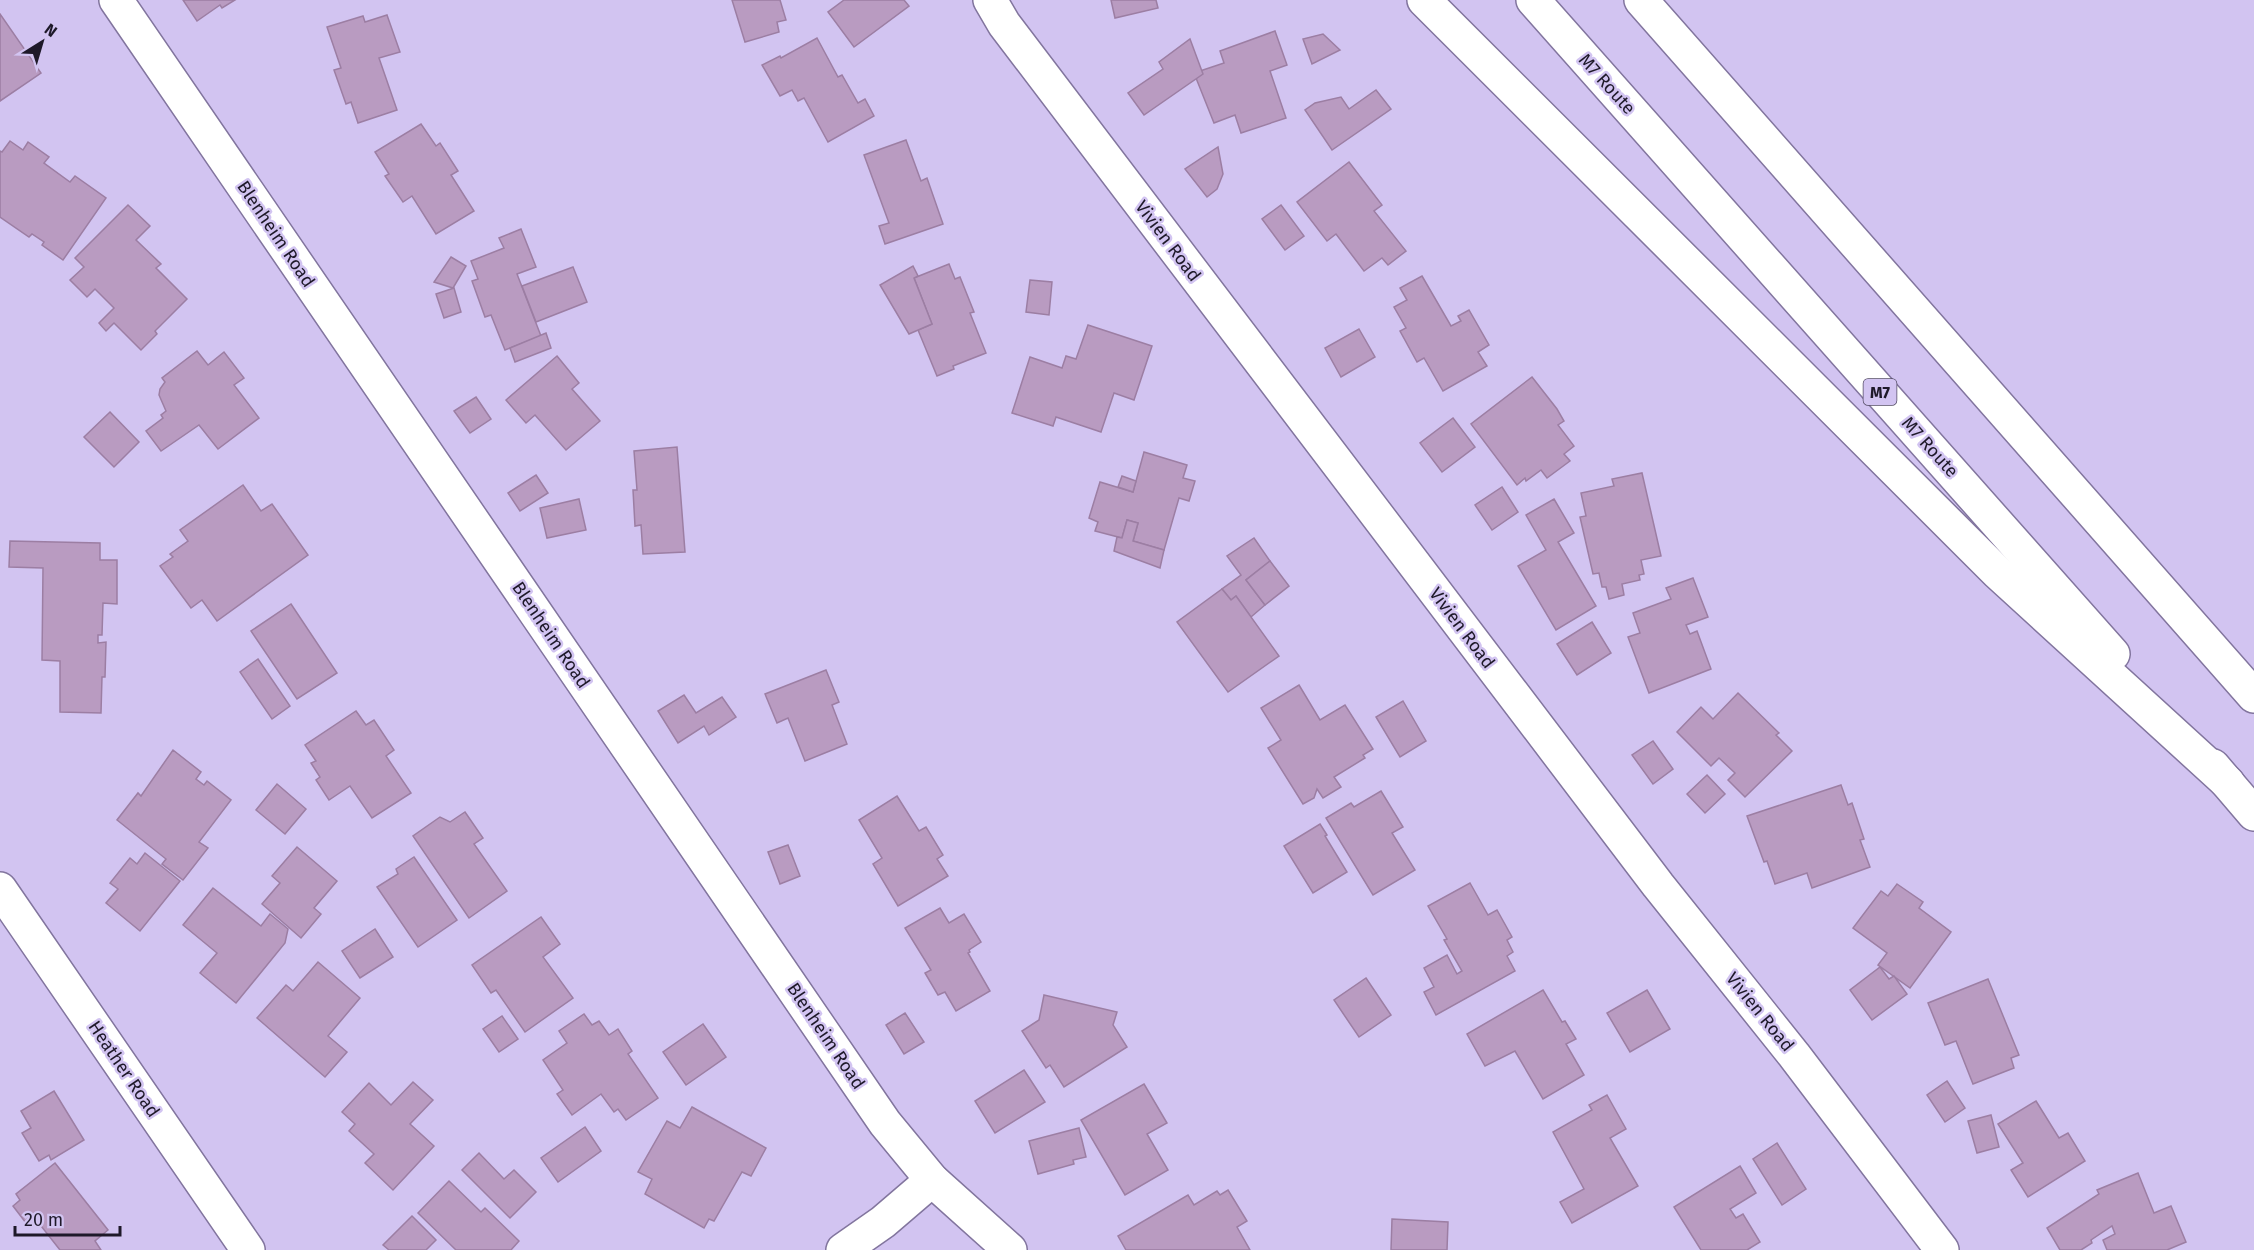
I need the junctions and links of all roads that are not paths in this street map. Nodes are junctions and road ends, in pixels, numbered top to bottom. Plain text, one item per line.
1 (116, 0) edge
2 (990, 0) edge
3 (1424, 0) edge
4 (1533, 0) edge
5 (1641, 0) edge
6 (2254, 696) edge
7 (2228, 783) junction
8 (2254, 814) edge
9 (0, 889) edge
10 (932, 1180) junction
11 (248, 1250) edge
12 (843, 1250) edge
13 (1010, 1250) edge
14 (1942, 1250) edge

1 - 10 main road, Blenheim Road
2 - 14 main road, Vivien Road
3 - 7 main road
4 - 7 main road, M7 Route / M7
5 - 6 main road
7 - 8 main road, M7 Route / M7
9 - 11 main road, Heather Road
10 - 12 main road
10 - 13 main road, Blenheim Road

